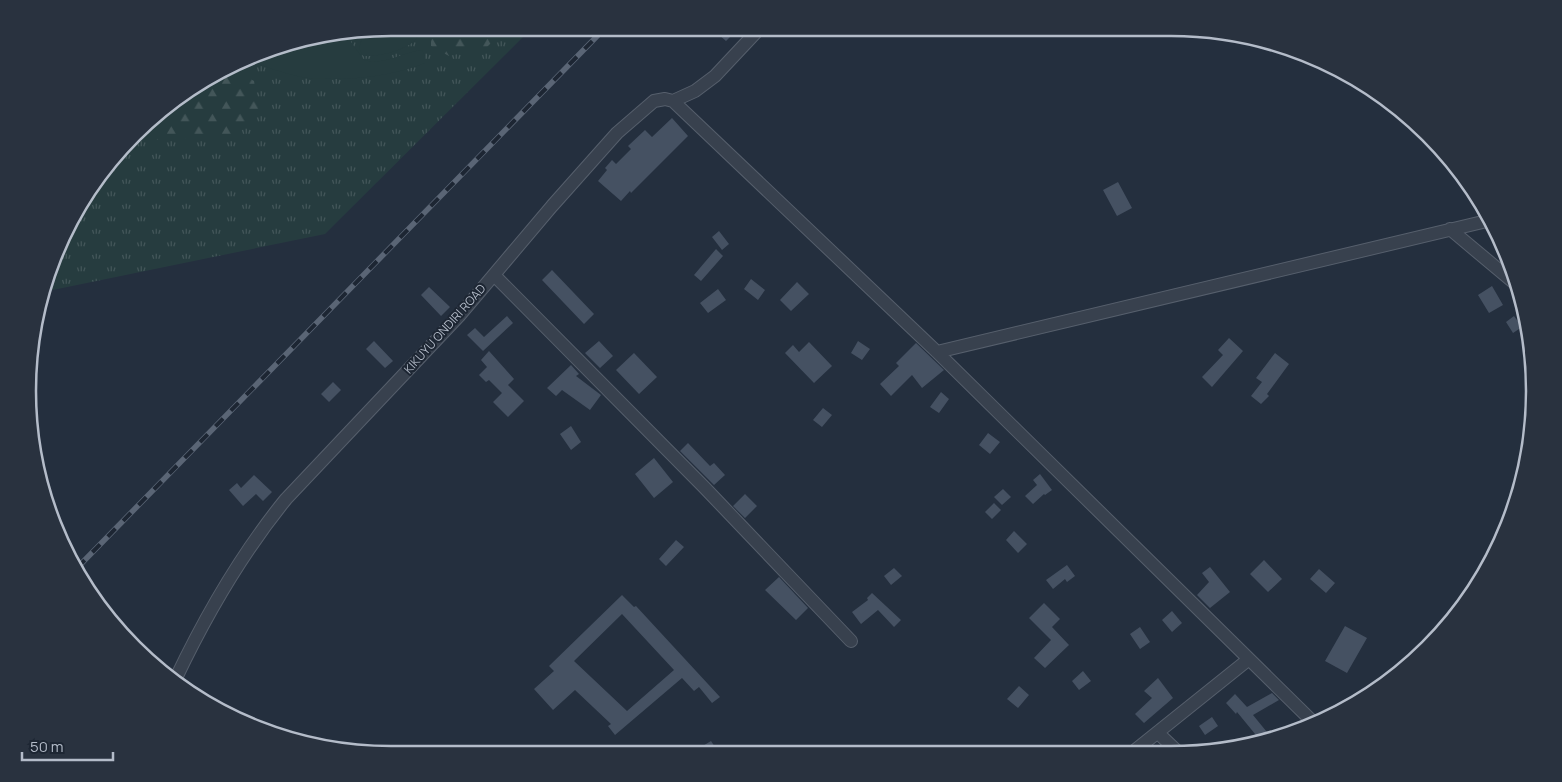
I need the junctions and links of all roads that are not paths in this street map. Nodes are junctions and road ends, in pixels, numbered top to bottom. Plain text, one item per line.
1 (752, 36) edge
2 (673, 101) junction
3 (1482, 222) edge
4 (1450, 229) junction
5 (494, 275) junction
6 (1507, 277) edge
7 (937, 352) junction
8 (851, 641) dead end
9 (1248, 659) junction
10 (178, 674) edge
11 (1309, 718) edge
12 (1158, 733) junction
13 (1141, 746) edge
14 (1172, 746) edge

1 - 2 street, KIKUYU ONDIRI ROAD
2 - 5 street, KIKUYU ONDIRI ROAD
2 - 7 street
3 - 4 street
4 - 6 street
4 - 7 street
5 - 8 street
5 - 10 street, KIKUYU ONDIRI ROAD
7 - 9 street
9 - 11 street
9 - 12 street
12 - 13 street
12 - 14 street

